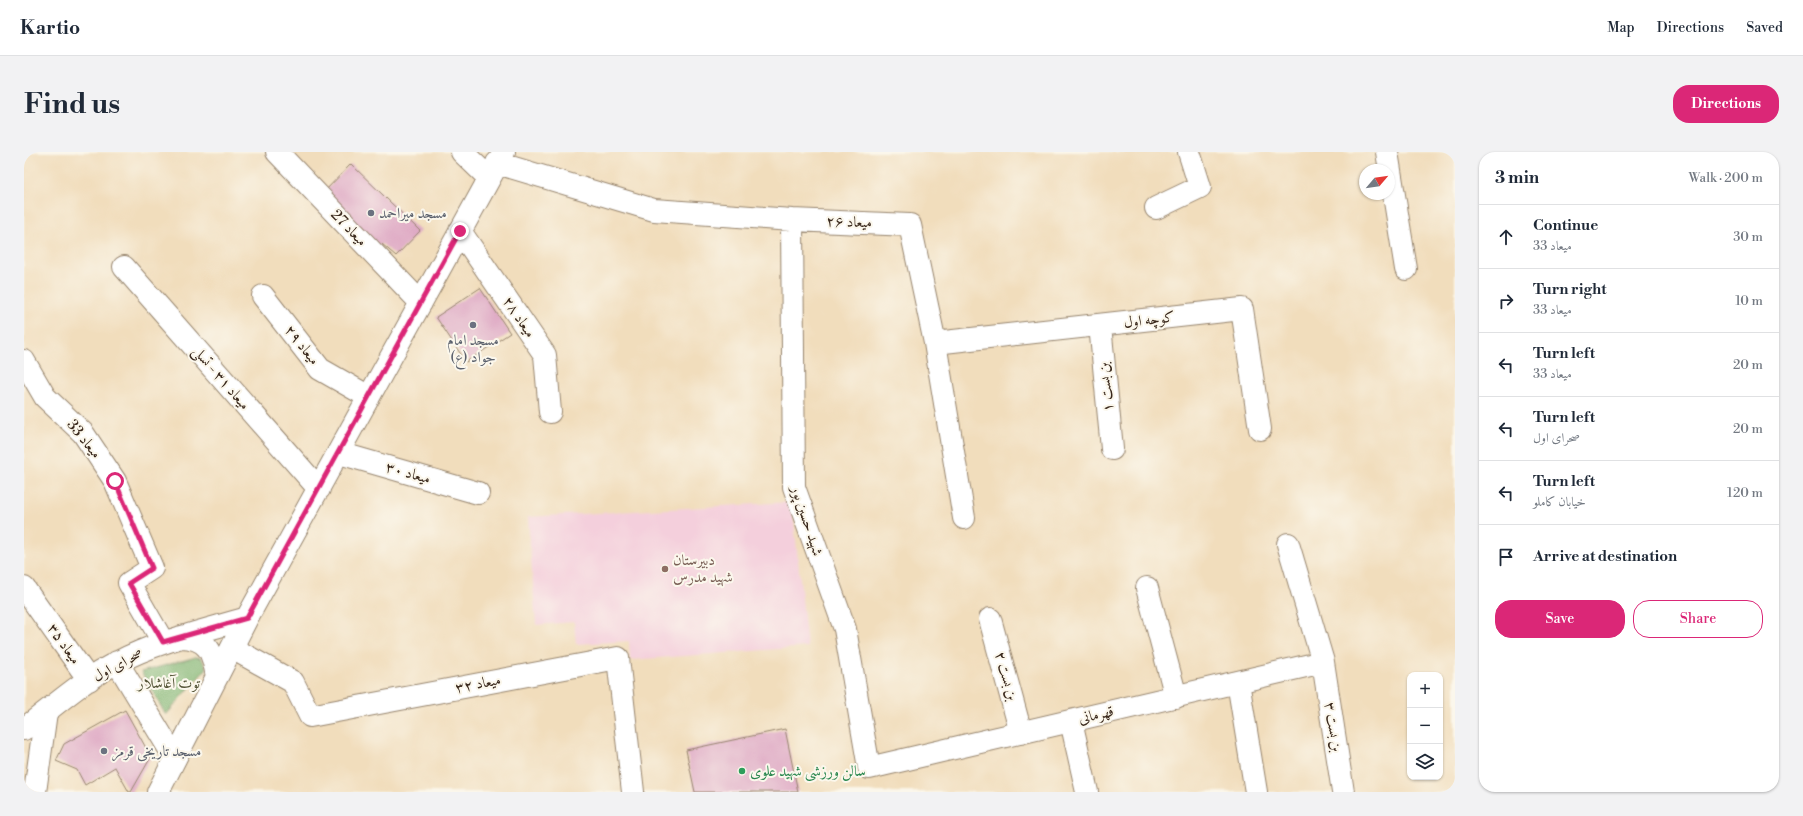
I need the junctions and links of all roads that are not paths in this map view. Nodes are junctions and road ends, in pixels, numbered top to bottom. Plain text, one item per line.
1 (277, 152) edge
2 (462, 152) edge
3 (1189, 152) edge
4 (1387, 152) edge
5 (497, 164) edge
6 (1156, 208) dead end
7 (792, 220) junction
8 (460, 231) junction
9 (124, 267) dead end
10 (1406, 269) dead end
11 (263, 296) dead end
12 (420, 303) junction
13 (1100, 326) junction
14 (935, 343) junction
15 (24, 361) edge
16 (369, 397) junction
17 (550, 412) dead end
18 (1260, 429) dead end
19 (1112, 449) dead end
20 (339, 453) junction
21 (319, 489) junction
22 (478, 493) dead end
23 (964, 518) dead end
24 (1288, 544) dead end
25 (24, 588) edge
26 (1147, 588) dead end
27 (247, 618) junction
28 (990, 619) dead end
29 (172, 640) junction
30 (232, 648) junction
31 (117, 662) junction
32 (1323, 662) junction
33 (217, 677) junction
34 (89, 680) junction
35 (1238, 682) junction
36 (1176, 696) junction
37 (46, 712) junction
38 (1071, 721) junction
39 (24, 728) edge
40 (1021, 733) junction
41 (176, 758) junction
42 (869, 768) joint
43 (35, 792) edge
44 (158, 792) edge
45 (633, 792) edge
46 (1086, 792) edge
47 (1256, 792) edge
48 (1342, 792) edge

1 - 12 street, میعاد 27
2 - 5 street
3 - 6 street
4 - 10 street
5 - 7 street, میعاد ۲۶
5 - 8 street
7 - 14 street, میعاد ۲۶
7 - 42 street, شهید حسین پور
8 - 12 street
8 - 17 street, میعاد ۲۸
9 - 21 street, میعاد ۳۱ - تسلی
11 - 16 street, میعاد ۲۹
12 - 16 street
13 - 14 street, کوچه اول
13 - 18 street, کوچه اول
13 - 19 street, بن بست ۱
14 - 23 street, میعاد ۲۶
15 - 29 street, میعاد 33
16 - 20 street
20 - 21 street
20 - 22 street, میعاد ۳۰
21 - 27 street
24 - 32 street, بن بست ۳
25 - 34 street, میعاد ۳۵
26 - 36 street
27 - 29 street, صحرای اول
27 - 30 street
28 - 40 street, بن بست ۲
29 - 31 street, صحرای اول
29 - 33 street
30 - 33 street
30 - 45 street, میعاد ۳۲
31 - 34 street, صحرای اول
31 - 41 street
32 - 35 street, قهرمانی
32 - 48 street, بن بست ۳
33 - 41 street
34 - 37 street, صحرای اول
35 - 36 street, قهرمانی
35 - 47 street
36 - 38 street, قهرمانی
37 - 39 street, صحرای اول
37 - 43 street
38 - 40 street, قهرمانی
38 - 46 street
40 - 42 street, قهرمانی
41 - 44 street

